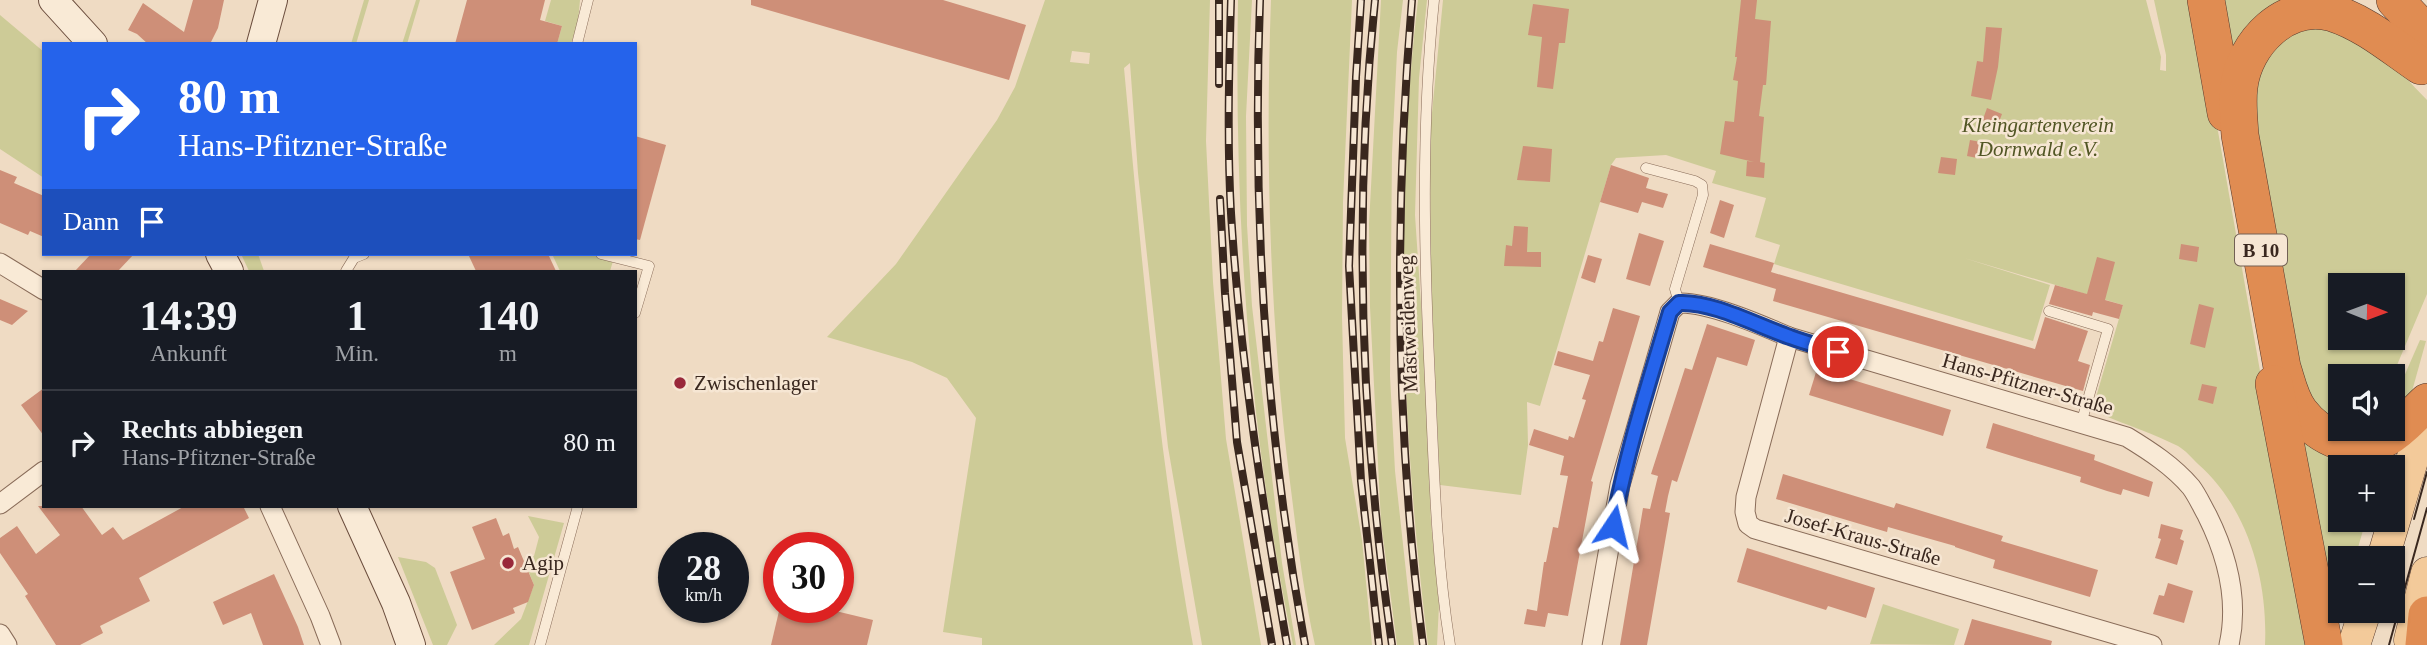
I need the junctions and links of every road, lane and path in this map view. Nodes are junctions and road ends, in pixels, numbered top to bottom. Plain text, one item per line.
1 (53, 0) edge
2 (273, 0) edge
3 (589, 0) edge
4 (1434, 0) edge
5 (2206, 0) edge
6 (2359, 0) edge
7 (2395, 0) edge
8 (91, 42) edge
9 (262, 42) edge
10 (578, 42) edge
11 (2425, 58) edge
12 (1646, 168) dead end
13 (359, 256) edge
14 (609, 256) edge
15 (0, 263) edge
16 (347, 270) edge
17 (42, 289) edge
18 (1679, 303) junction
19 (637, 306) edge
20 (2049, 311) dead end
21 (1789, 337) junction
22 (2427, 402) edge
23 (2427, 410) edge
24 (2081, 424) junction
25 (42, 472) edge
26 (0, 504) edge
27 (271, 508) edge
28 (353, 508) edge
29 (578, 508) edge
30 (2387, 546) edge
31 (2427, 573) edge
32 (2427, 615) edge
33 (2361, 623) edge
34 (0, 634) edge
35 (7, 645) edge
36 (331, 645) edge
37 (411, 645) edge
38 (540, 645) edge
39 (1450, 645) edge
40 (1592, 645) edge
41 (2152, 645) edge
42 (2229, 645) edge
43 (2324, 645) edge
44 (2354, 645) edge
45 (2409, 645) edge
46 (2424, 645) edge

1 - 8 main road
2 - 9 main road
3 - 10 lane
4 - 39 lane, Mastweidenweg
5 - 43 highway
6 - 11 highway
7 - 11 highway
11 - 22 highway, B 10
12 - 18 lane
13 - 16 lane
14 - 19 lane
15 - 17 street
18 - 21 street, Hans-Pfitzner-Straße
18 - 40 street
20 - 24 lane
21 - 24 street, Hans-Pfitzner-Straße
21 - 41 street, Josef-Kraus-Straße
23 - 30 main road
24 - 42 street, Hans-Pfitzner-Straße
25 - 26 street
27 - 36 street
28 - 37 main road
29 - 38 lane
31 - 45 main road
32 - 46 highway
33 - 44 main road
34 - 35 street

